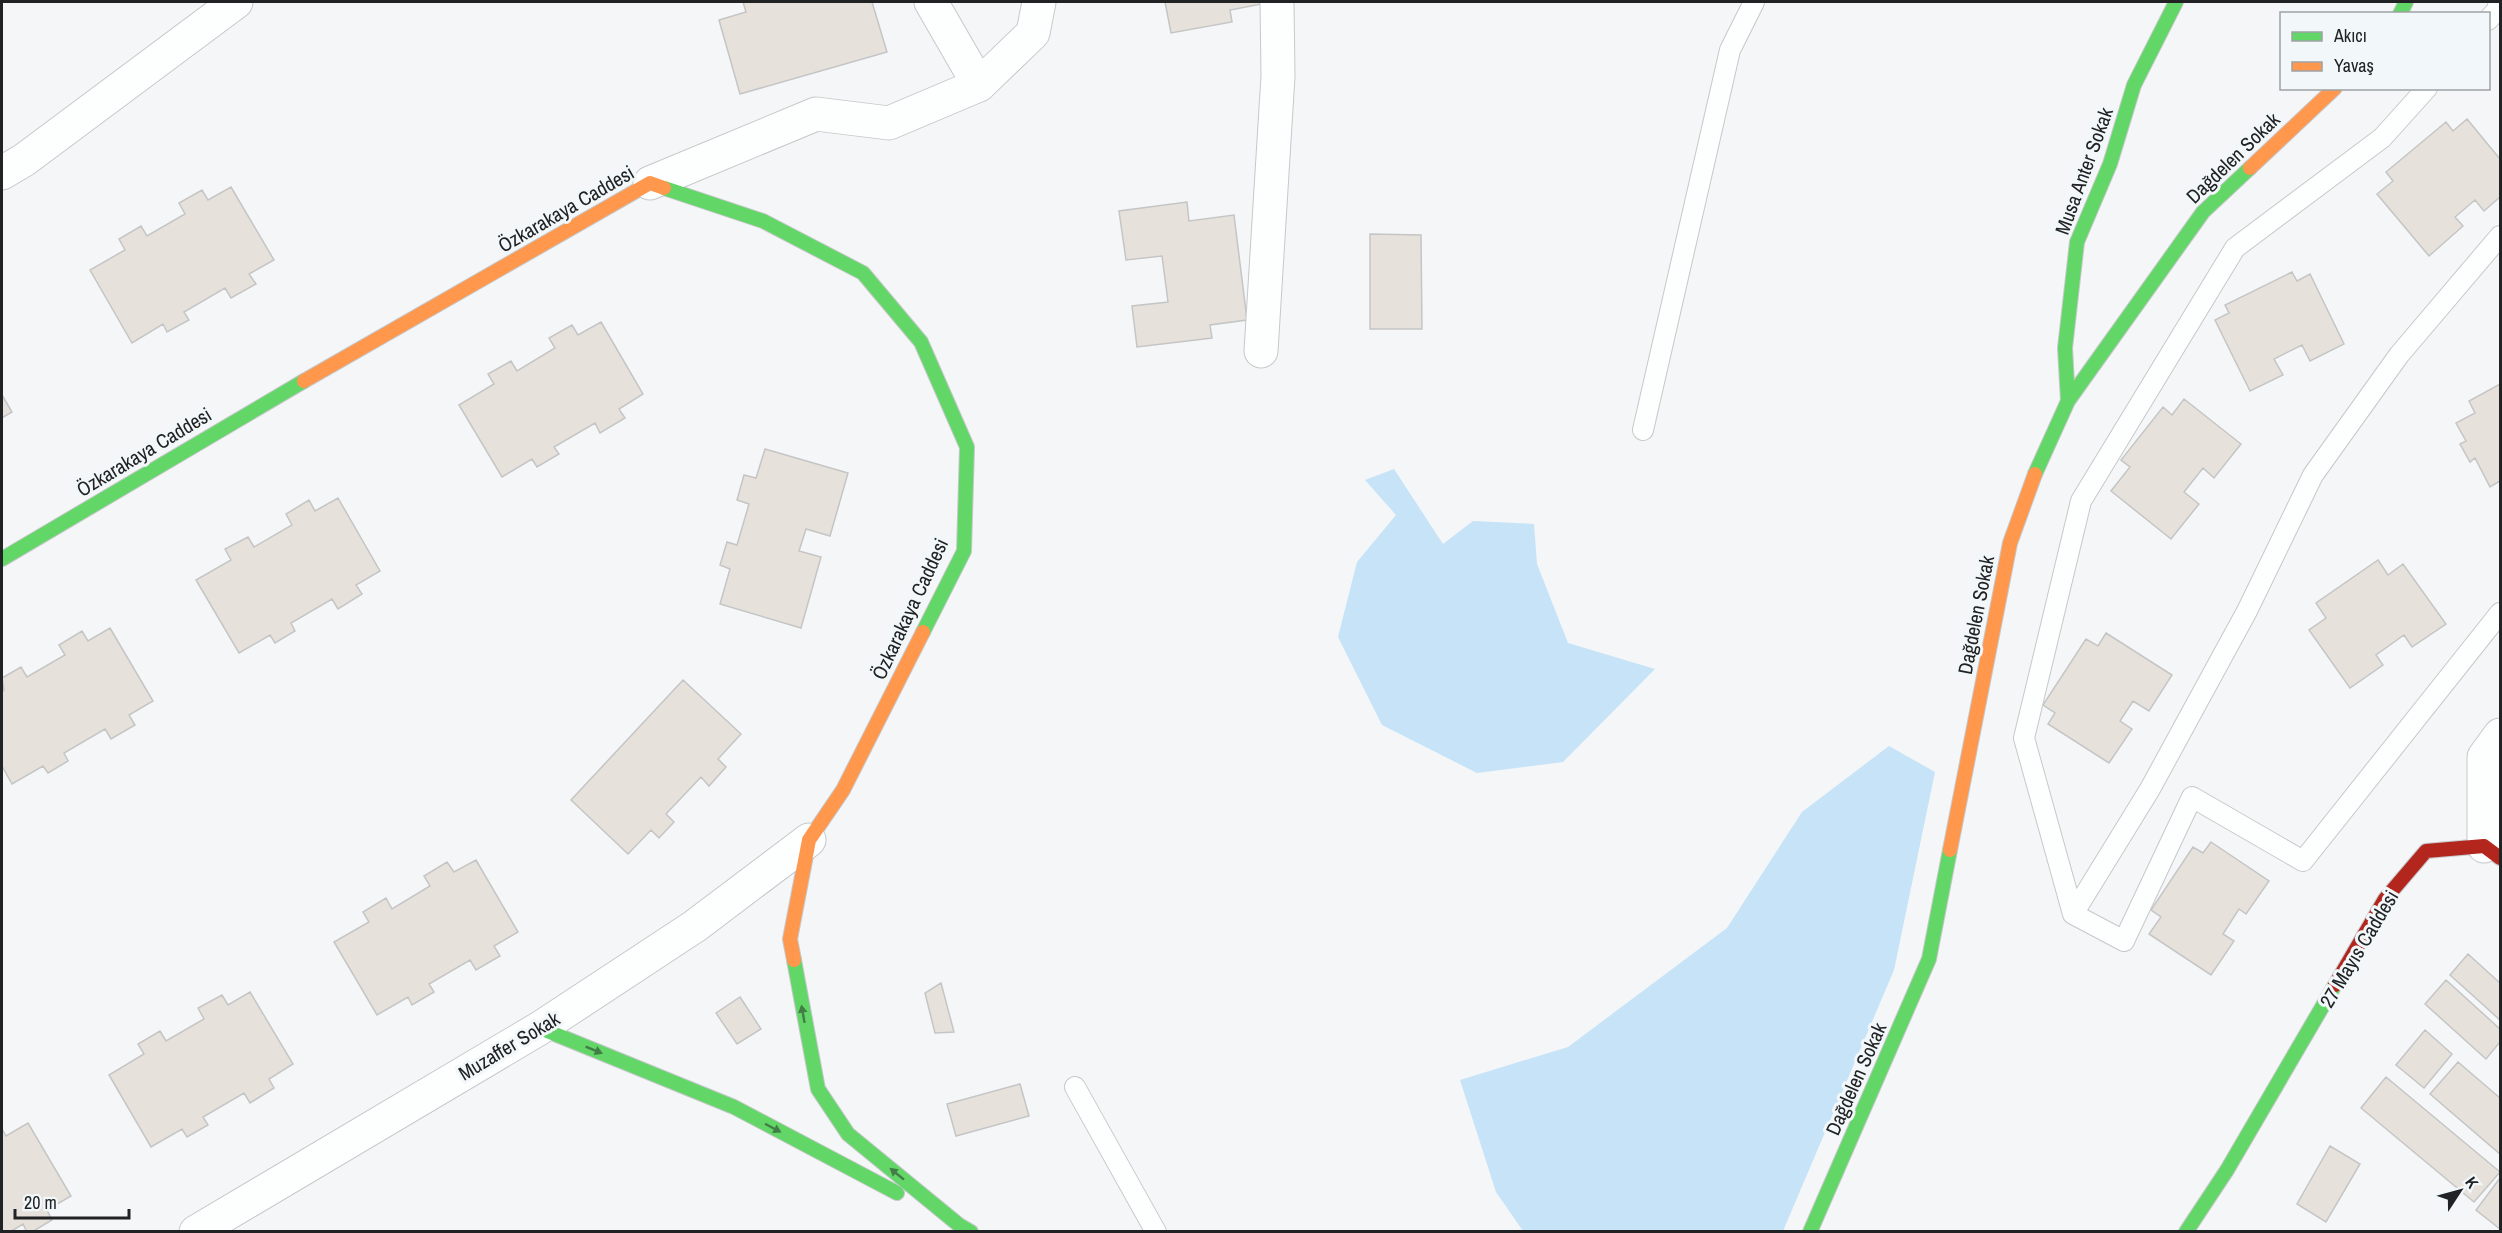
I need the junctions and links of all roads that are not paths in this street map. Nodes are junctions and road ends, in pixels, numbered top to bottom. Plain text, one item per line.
1 (236, 2) edge
2 (931, 2) edge
3 (1039, 2) edge
4 (1277, 2) edge
5 (1754, 2) edge
6 (2176, 2) edge
7 (2499, 2) edge
8 (2490, 18) edge
9 (979, 85) junction
10 (2333, 90) edge
11 (2425, 90) edge
12 (2, 173) edge
13 (650, 183) junction
14 (2500, 236) edge
15 (1261, 351) dead end
16 (2068, 401) junction
17 (1643, 430) dead end
18 (2, 559) edge
19 (2500, 614) edge
20 (2500, 735) edge
21 (809, 840) junction
22 (2492, 852) edge
23 (2073, 914) junction
24 (540, 1028) junction
25 (1075, 1087) dead end
26 (965, 1228) edge
27 (2180, 1228) edge
28 (196, 1232) edge
29 (1156, 1232) edge
30 (1810, 1232) edge

1 - 12 street
2 - 9 street
3 - 9 street
4 - 15 street
5 - 17 lane
6 - 16 street, Musa Anter Sokak
7 - 8 lane
9 - 13 street
10 - 16 street, Dağdelen Sokak
11 - 23 lane
13 - 18 street, Özkarakaya Caddesi
13 - 21 street, Özkarakaya Caddesi
14 - 23 lane
16 - 30 street, Dağdelen Sokak
19 - 23 lane
20 - 22 street, 27 Mayıs Caddesi
21 - 24 street, Muzaffer Sokak
26 -> 21 street, Özkarakaya Caddesi
22 - 27 street, 27 Mayıs Caddesi
24 -> 26 street
24 - 28 street, Muzaffer Sokak
25 - 29 lane

